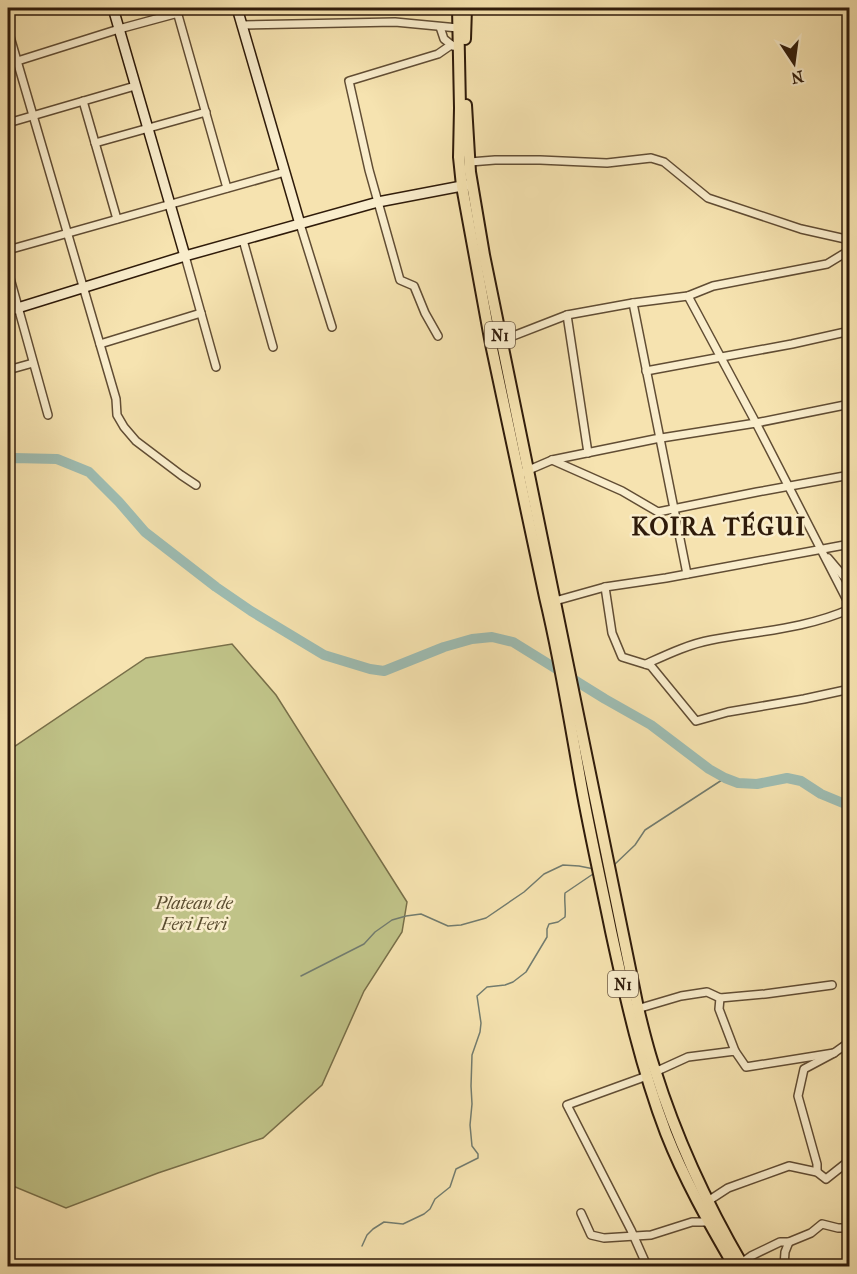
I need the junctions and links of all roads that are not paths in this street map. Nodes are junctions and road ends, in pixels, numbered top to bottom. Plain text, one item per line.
1 (113, 8) edge
2 (237, 8) edge
3 (458, 8) edge
4 (466, 8) edge
5 (177, 10) edge
6 (242, 25) junction
7 (440, 27) junction
8 (458, 28) junction
9 (119, 29) junction
10 (8, 30) edge
11 (455, 46) junction
12 (16, 61) junction
13 (8, 64) edge
14 (135, 86) junction
15 (83, 101) junction
16 (206, 112) junction
17 (32, 115) junction
18 (8, 123) edge
19 (148, 128) junction
20 (95, 143) junction
21 (470, 162) junction
22 (285, 172) junction
23 (467, 184) junction
24 (227, 188) junction
25 (378, 202) junction
26 (170, 204) junction
27 (117, 219) junction
28 (300, 224) junction
29 (67, 233) junction
30 (243, 240) junction
31 (849, 240) edge
32 (8, 250) edge
33 (849, 250) edge
34 (185, 256) junction
35 (8, 271) edge
36 (84, 287) junction
37 (688, 296) junction
38 (633, 303) junction
39 (18, 308) junction
40 (8, 311) edge
41 (201, 313) junction
42 (567, 315) junction
43 (333, 327) dead end
44 (849, 331) edge
45 (438, 336) dead end
46 (496, 342) junction
47 (100, 344) junction
48 (273, 346) dead end
49 (720, 356) junction
50 (33, 363) junction
51 (216, 367) dead end
52 (8, 370) edge
53 (646, 371) junction
54 (849, 404) edge
55 (48, 415) dead end
56 (756, 423) junction
57 (660, 438) junction
58 (588, 453) junction
59 (552, 460) junction
60 (524, 472) junction
61 (849, 476) edge
62 (196, 484) dead end
63 (788, 487) junction
64 (674, 508) junction
65 (849, 544) edge
66 (820, 550) junction
67 (687, 574) junction
68 (849, 584) edge
69 (605, 587) junction
70 (555, 601) junction
71 (849, 608) edge
72 (563, 659) junction
73 (646, 664) junction
74 (849, 688) edge
75 (832, 985) dead end
76 (720, 998) junction
77 (633, 1010) junction
78 (848, 1042) edge
79 (735, 1051) junction
80 (834, 1053) junction
81 (651, 1074) junction
82 (849, 1160) edge
83 (817, 1172) junction
84 (705, 1204) junction
85 (581, 1214) dead end
86 (708, 1222) junction
87 (849, 1228) edge
88 (633, 1236) junction
89 (789, 1242) junction
90 (739, 1265) edge
91 (647, 1266) edge
92 (784, 1266) edge

1 - 9 street
2 - 6 street
3 - 8 main road, N1
4 - 21 main road, N1
5 - 9 street
5 - 16 street
6 - 7 street
6 - 22 street
7 - 8 street
7 - 11 street
8 - 11 main road, N1
9 - 12 street
9 - 14 street
10 - 12 street
11 - 23 main road, N1
11 - 25 street
12 - 13 street
12 - 17 street
14 - 15 street
14 - 19 street
15 - 17 street
15 - 20 street
16 - 19 street
16 - 24 street
17 - 18 street
17 - 29 street
19 - 20 street
19 - 26 street
20 - 27 street
21 - 23 main road, N1
21 - 31 street
22 - 24 street
22 - 28 street
23 - 25 street
23 - 46 main road, N1
24 - 26 street
25 - 28 street
25 - 45 street
26 - 27 street
26 - 34 street
27 - 29 street
28 - 30 street
28 - 43 street
29 - 32 street
29 - 36 street
30 - 34 street
30 - 48 street
33 - 37 street
34 - 36 street
34 - 41 street
35 - 39 street
36 - 39 street
36 - 47 street
37 - 38 street
37 - 49 street
38 - 42 street
38 - 53 street
39 - 40 street
39 - 50 street
41 - 47 street
41 - 51 street
42 - 46 street
42 - 58 street
44 - 49 street
46 - 60 main road, N1
47 - 62 street
49 - 53 street
49 - 56 street
50 - 52 street
50 - 55 street
53 - 57 street
54 - 56 street
56 - 57 street
56 - 63 street
57 - 58 street
57 - 64 street
58 - 59 street
59 - 60 street
59 - 64 street
60 - 70 main road, N1
60 - 72 main road, N1
61 - 63 street
63 - 64 street
63 - 66 street
64 - 67 street
65 - 66 street
66 - 67 street
66 - 68 street
66 - 71 street
67 - 69 street
69 - 70 street
69 - 73 street
70 - 72 main road, N1
71 - 73 street
72 - 77 main road, N1
73 - 74 street
75 - 76 street
76 - 77 street
76 - 79 street
77 - 81 main road, N1
78 - 80 street
79 - 80 street
79 - 81 street
80 - 83 street
81 - 84 main road, N1
81 - 88 street
82 - 83 street
83 - 84 street
84 - 86 main road, N1
84 - 90 main road, N1
85 - 88 street
86 - 88 street
86 - 90 main road, N1
87 - 89 street
88 - 91 street
89 - 90 street
89 - 92 street

